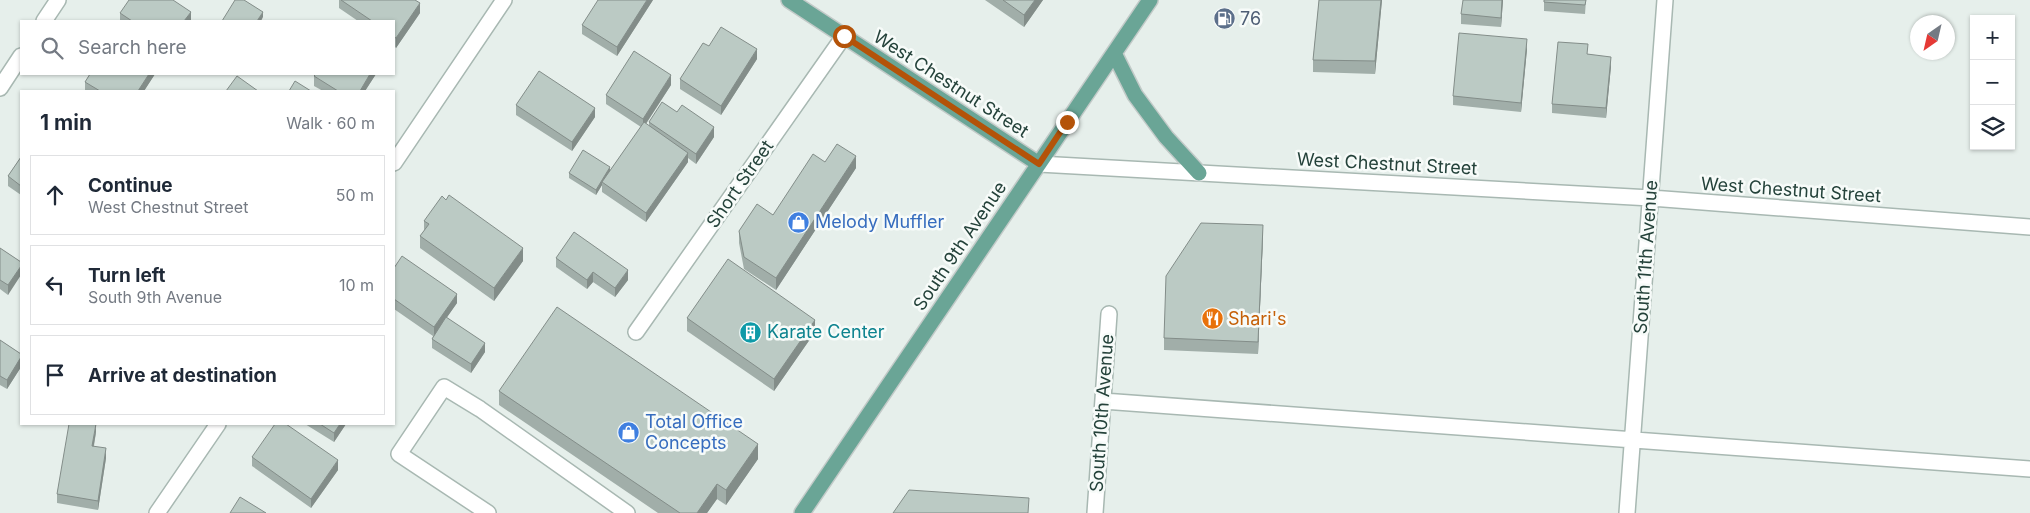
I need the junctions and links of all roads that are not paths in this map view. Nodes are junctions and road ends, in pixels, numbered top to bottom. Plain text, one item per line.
1 (58, 0) edge
2 (504, 0) edge
3 (789, 0) edge
4 (1150, 0) edge
5 (1665, 0) edge
6 (45, 20) edge
7 (844, 36) junction
8 (1114, 53) junction
9 (20, 58) edge
10 (0, 88) edge
11 (395, 162) edge
12 (1039, 164) junction
13 (1199, 172) junction
14 (1650, 198) junction
15 (2030, 227) edge
16 (1109, 314) dead end
17 (636, 332) dead end
18 (1103, 401) junction
19 (217, 425) edge
20 (1632, 442) junction
21 (2030, 469) edge
22 (157, 513) edge
23 (488, 513) edge
24 (627, 513) edge
25 (802, 513) edge
26 (1095, 513) edge
27 (1627, 513) edge

1 - 6 street
2 - 11 street
3 - 7 main road, West Chestnut Street
4 - 8 main road, South 9th Avenue
5 - 14 street, South 11th Avenue
7 - 12 main road, West Chestnut Street
7 - 17 street, Short Street
8 - 12 main road, South 9th Avenue
8 - 13 main road
9 - 10 street
12 - 13 street, West Chestnut Street
12 - 25 main road, South 9th Avenue
13 - 14 street, West Chestnut Street
14 - 15 street, West Chestnut Street
14 - 20 street, South 11th Avenue
16 - 18 street, South 10th Avenue
18 - 20 street
18 - 26 street, South 10th Avenue
19 - 22 street
20 - 21 street
20 - 27 street, South 11th Avenue
23 - 24 street

